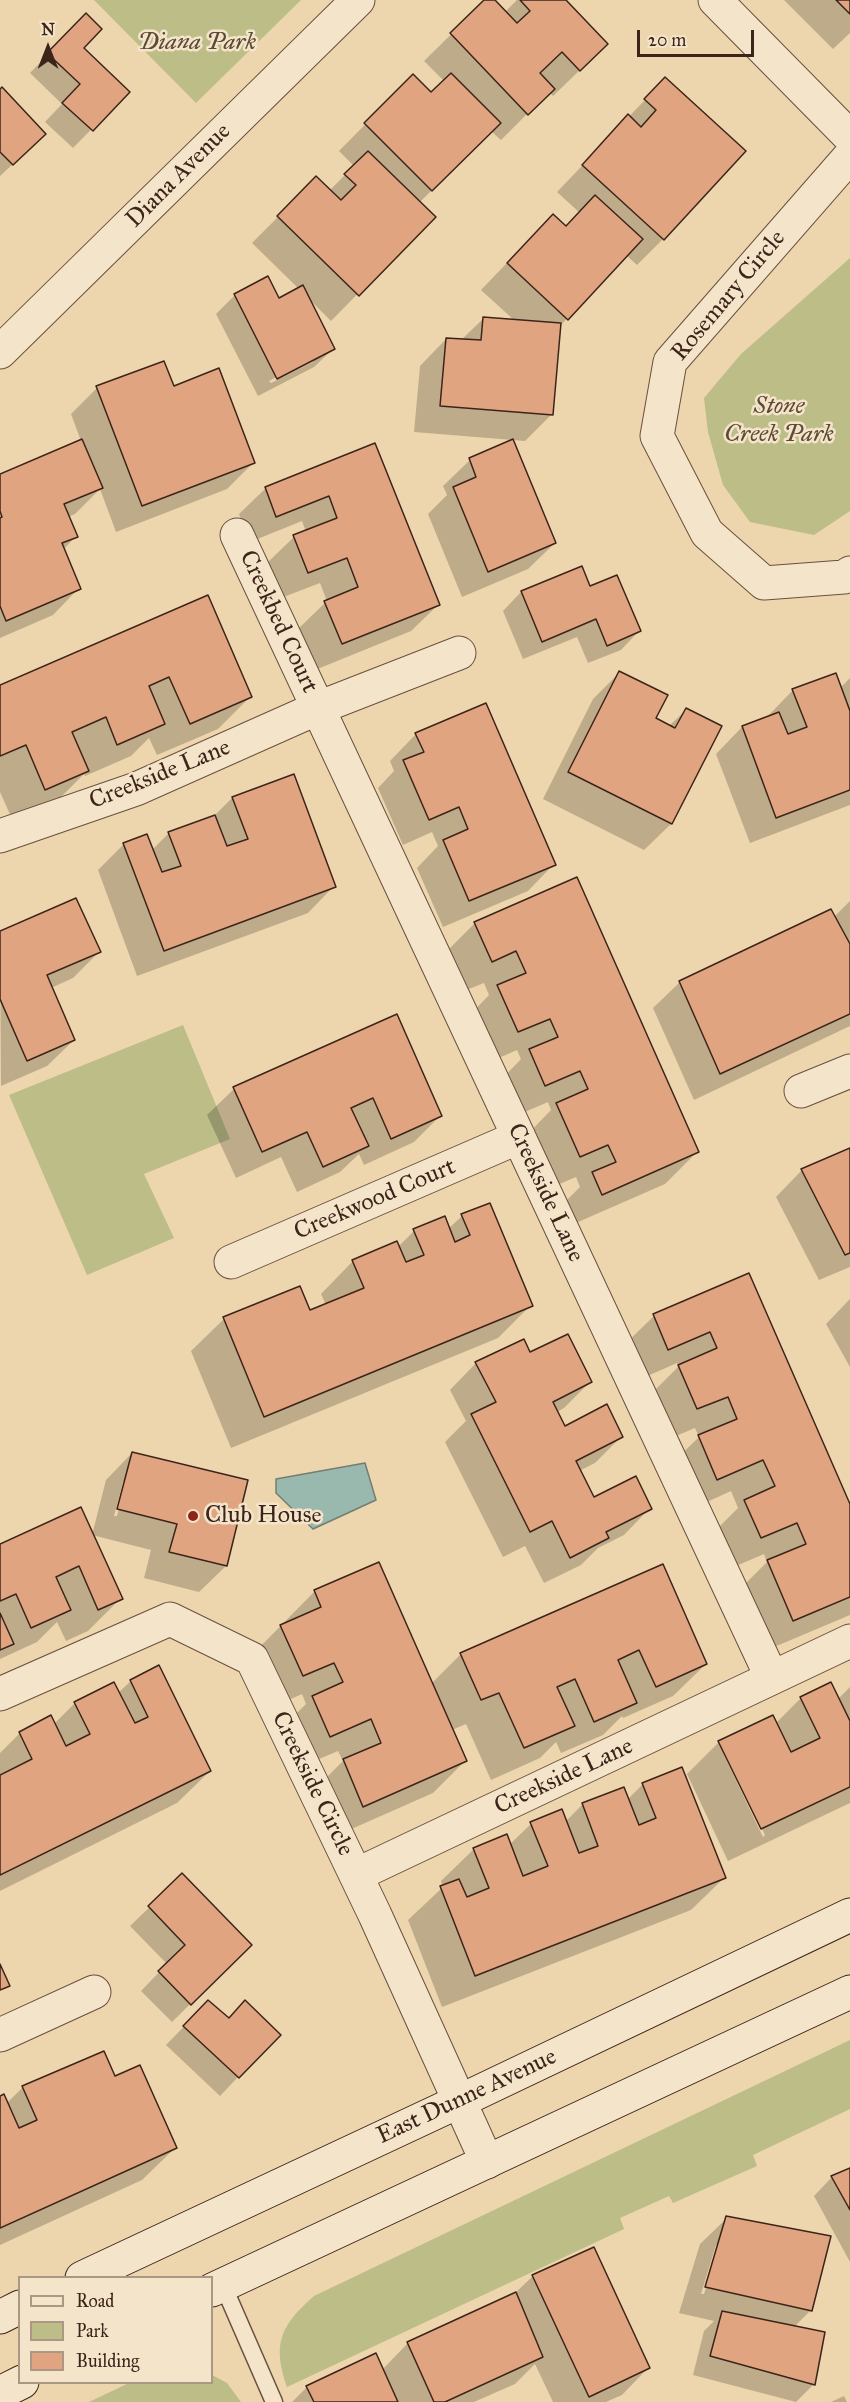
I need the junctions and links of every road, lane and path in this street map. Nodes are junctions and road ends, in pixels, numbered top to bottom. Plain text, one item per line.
1 (357, 0) edge
2 (715, 0) edge
3 (850, 137) edge
4 (850, 156) edge
5 (0, 352) edge
6 (237, 535) dead end
7 (850, 573) edge
8 (459, 653) dead end
9 (318, 708) junction
10 (0, 836) edge
11 (850, 1071) edge
12 (801, 1091) dead end
13 (519, 1137) junction
14 (231, 1262) dead end
15 (850, 1641) edge
16 (772, 1678) junction
17 (0, 1694) edge
18 (356, 1875) junction
19 (850, 1915) edge
20 (94, 1992) dead end
21 (850, 1992) edge
22 (0, 2035) edge
23 (460, 2101) junction
24 (487, 2162) junction
25 (84, 2276) edge
26 (217, 2288) edge
27 (18, 2308) edge
28 (0, 2317) edge
29 (18, 2384) edge
30 (0, 2393) edge
31 (274, 2402) edge

1 - 5 street, Diana Avenue
2 - 3 street
4 - 7 street, Rosemary Circle
6 - 9 street, Creekbed Court
8 - 9 street, Creekside Lane
9 - 10 street, Creekside Lane
9 - 13 street, Creekside Lane
11 - 12 street
13 - 14 street, Creekwood Court
13 - 16 street, Creekside Lane
15 - 16 street, Creekside Lane
16 - 18 street, Creekside Lane
17 - 18 street, Creekside Circle
18 - 23 street, Creekside Circle
19 - 23 street, East Dunne Avenue
20 - 22 street
21 - 24 street
23 - 24 street, Creekside Circle
23 - 25 street, East Dunne Avenue
24 - 26 street
26 - 31 lane
27 - 28 street
29 - 30 street

